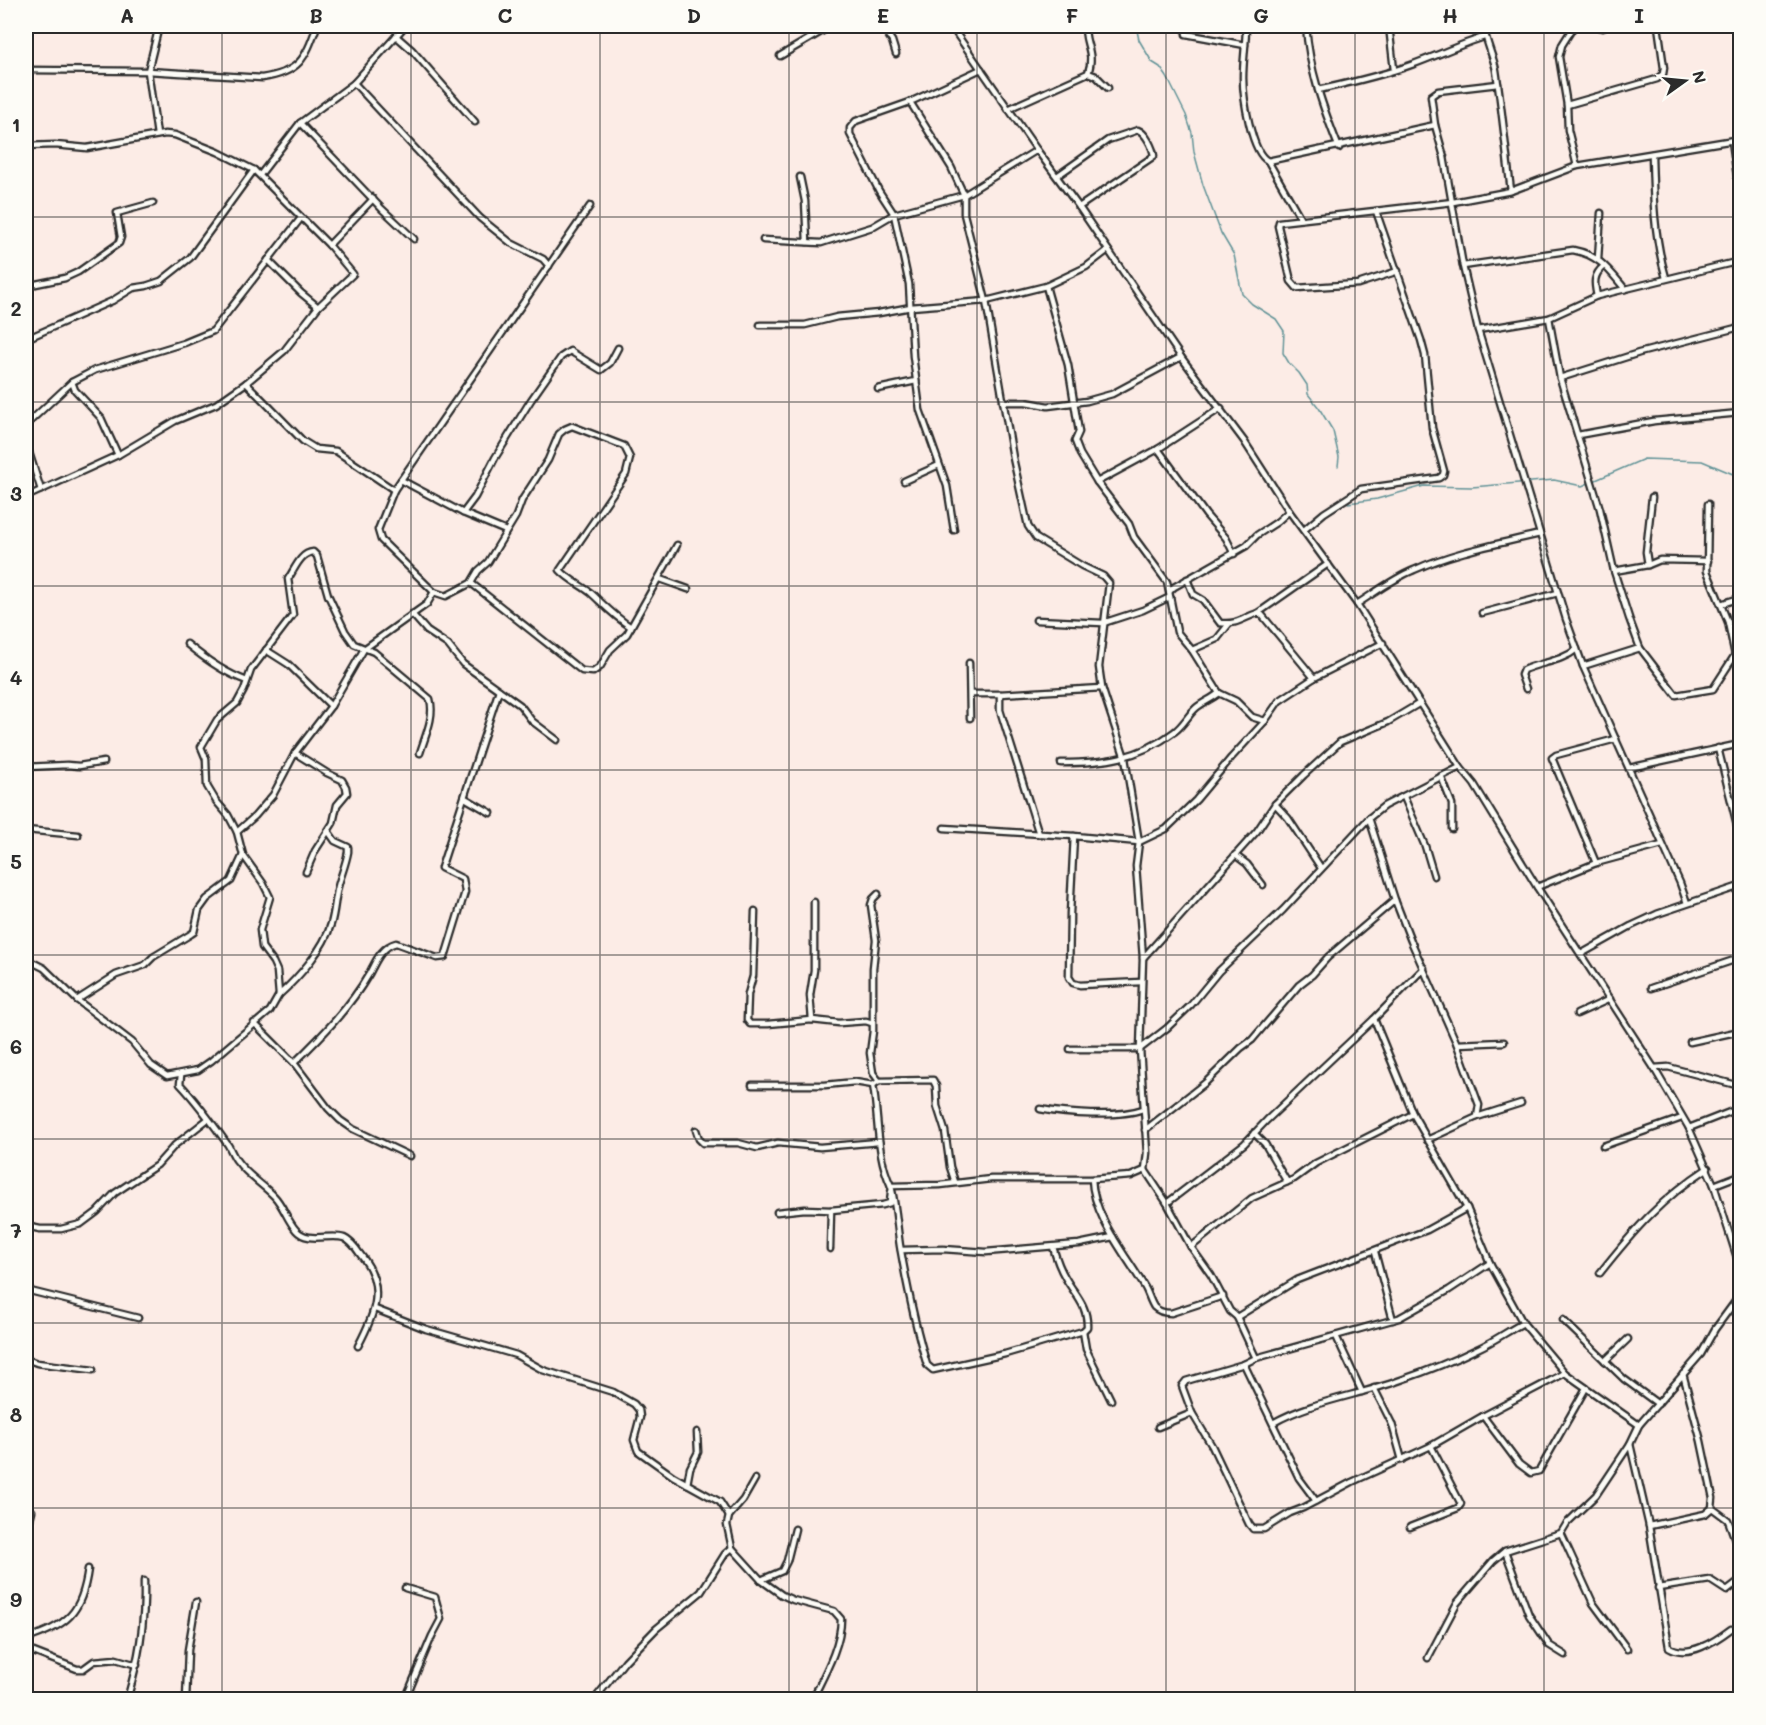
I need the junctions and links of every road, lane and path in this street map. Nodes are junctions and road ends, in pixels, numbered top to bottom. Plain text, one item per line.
1 (159, 26) edge
2 (317, 26) edge
3 (405, 26) edge
4 (831, 26) edge
5 (882, 26) edge
6 (951, 26) edge
7 (1086, 26) edge
8 (1186, 26) edge
9 (1246, 26) edge
10 (1305, 26) edge
11 (1389, 26) edge
12 (1484, 26) edge
13 (1574, 26) edge
14 (1595, 26) edge
15 (1607, 26) edge
16 (1658, 26) edge
17 (396, 36) junction
18 (1485, 37) junction
19 (1245, 45) junction
20 (896, 54) dead end
21 (780, 56) dead end
22 (981, 69) junction
23 (26, 70) edge
24 (1394, 70) junction
25 (148, 71) junction
26 (1088, 73) junction
27 (354, 83) junction
28 (1498, 84) junction
29 (1108, 88) dead end
30 (1317, 90) junction
31 (910, 102) junction
32 (1567, 105) junction
33 (1008, 109) junction
34 (475, 122) dead end
35 (300, 123) junction
36 (1435, 125) junction
37 (157, 135) junction
38 (1740, 139) edge
39 (1732, 141) junction
40 (26, 146) edge
41 (1339, 148) junction
42 (1036, 150) junction
43 (1652, 154) junction
44 (1268, 161) junction
45 (1577, 166) junction
46 (254, 170) junction
47 (26, 173) edge
48 (260, 175) junction
49 (1057, 176) junction
50 (800, 177) dead end
51 (1511, 191) junction
52 (964, 195) junction
53 (1740, 197) edge
54 (373, 199) junction
55 (1453, 202) junction
56 (153, 203) dead end
57 (590, 206) dead end
58 (1079, 207) junction
59 (27, 211) edge
60 (1376, 211) junction
61 (1601, 213) dead end
62 (894, 214) junction
63 (301, 218) junction
64 (1301, 219) junction
65 (414, 239) dead end
66 (763, 240) dead end
67 (807, 242) junction
68 (329, 245) junction
69 (1108, 250) junction
70 (1598, 259) junction
71 (268, 260) junction
72 (1740, 261) edge
73 (549, 266) junction
74 (1463, 266) junction
75 (1604, 266) junction
76 (1398, 271) junction
77 (1666, 278) junction
78 (26, 286) edge
79 (1046, 286) junction
80 (1625, 289) junction
81 (1597, 296) junction
82 (986, 301) junction
83 (318, 307) junction
84 (912, 307) junction
85 (1549, 318) junction
86 (760, 325) dead end
87 (1740, 327) edge
88 (1478, 330) junction
89 (26, 339) edge
90 (618, 348) dead end
91 (1181, 357) junction
92 (1560, 378) junction
93 (916, 381) junction
94 (72, 382) junction
95 (246, 383) junction
96 (878, 389) dead end
97 (1003, 402) junction
98 (1076, 403) junction
99 (1221, 408) junction
100 (1740, 413) edge
101 (26, 425) edge
102 (1578, 435) junction
103 (26, 443) edge
104 (1158, 449) junction
105 (118, 455) junction
106 (939, 465) junction
107 (401, 480) junction
108 (904, 481) dead end
109 (1097, 482) junction
110 (41, 490) junction
111 (394, 490) junction
112 (26, 497) edge
113 (1652, 497) dead end
114 (1708, 504) dead end
115 (1289, 511) junction
116 (463, 513) junction
117 (954, 530) dead end
118 (1304, 530) junction
119 (506, 531) junction
120 (1540, 534) junction
121 (678, 545) dead end
122 (1234, 554) junction
123 (1708, 561) junction
124 (1329, 564) junction
125 (1648, 566) junction
126 (1614, 571) junction
127 (660, 579) junction
128 (1187, 579) junction
129 (1167, 582) junction
130 (471, 583) junction
131 (1174, 587) junction
132 (688, 589) dead end
133 (434, 592) junction
134 (1558, 593) junction
135 (1170, 594) junction
136 (1740, 598) edge
137 (1358, 604) junction
138 (1721, 604) junction
139 (1258, 613) junction
140 (1482, 613) dead end
141 (412, 614) junction
142 (1036, 620) dead end
143 (1103, 623) junction
144 (1229, 624) junction
145 (631, 627) junction
146 (1383, 643) junction
147 (187, 644) dead end
148 (1640, 648) junction
149 (364, 649) junction
150 (1577, 649) junction
151 (266, 650) junction
152 (1192, 650) junction
153 (969, 663) dead end
154 (1583, 666) junction
155 (1314, 678) junction
156 (247, 681) junction
157 (1102, 688) junction
158 (1526, 689) dead end
159 (499, 690) junction
160 (971, 693) junction
161 (1219, 693) junction
162 (1000, 694) junction
163 (1420, 703) junction
164 (331, 706) junction
165 (970, 718) dead end
166 (1265, 721) junction
167 (1616, 739) junction
168 (557, 740) dead end
169 (1740, 744) edge
170 (1718, 748) junction
171 (295, 753) junction
172 (420, 753) dead end
173 (1125, 758) junction
174 (104, 762) dead end
175 (1060, 763) dead end
176 (26, 767) edge
177 (1460, 767) junction
178 (1629, 768) junction
179 (1442, 776) junction
180 (1404, 797) junction
181 (465, 798) junction
182 (1275, 804) junction
183 (490, 813) dead end
184 (1738, 815) edge
185 (1370, 818) junction
186 (945, 828) dead end
187 (26, 830) edge
188 (1452, 830) dead end
189 (328, 831) junction
190 (237, 832) junction
191 (1039, 834) junction
192 (78, 836) dead end
193 (1074, 836) junction
194 (1740, 837) edge
195 (1138, 842) junction
196 (1662, 845) junction
197 (243, 855) junction
198 (1235, 855) junction
199 (1596, 863) junction
200 (1321, 868) junction
201 (306, 872) dead end
202 (1434, 876) dead end
203 (1263, 885) dead end
204 (1740, 886) edge
205 (1537, 887) junction
206 (878, 894) dead end
207 (1395, 900) junction
208 (814, 902) dead end
209 (1687, 903) junction
210 (755, 911) dead end
211 (1581, 954) junction
212 (1143, 958) junction
213 (1740, 958) edge
214 (26, 959) edge
215 (1424, 968) junction
216 (1141, 982) junction
217 (1652, 988) dead end
218 (279, 995) junction
219 (1610, 999) junction
220 (77, 1000) junction
221 (1577, 1014) dead end
222 (1374, 1019) junction
223 (812, 1020) junction
224 (254, 1023) junction
225 (872, 1023) junction
226 (1740, 1031) edge
227 (1504, 1042) dead end
228 (1690, 1042) dead end
229 (1457, 1044) junction
230 (1070, 1048) dead end
231 (1140, 1049) junction
232 (294, 1063) junction
233 (1654, 1068) junction
234 (181, 1075) junction
235 (879, 1081) junction
236 (752, 1085) dead end
237 (873, 1085) junction
238 (1740, 1086) edge
239 (1521, 1102) dead end
240 (1740, 1108) edge
241 (1040, 1109) dead end
242 (1143, 1109) junction
243 (1413, 1114) junction
244 (1478, 1117) junction
245 (1682, 1118) junction
246 (208, 1119) junction
247 (1689, 1128) junction
248 (696, 1130) dead end
249 (1145, 1130) junction
250 (1254, 1133) junction
251 (1427, 1140) junction
252 (879, 1142) junction
253 (1603, 1146) dead end
254 (410, 1156) dead end
255 (1708, 1168) junction
256 (1144, 1170) junction
257 (1740, 1175) edge
258 (1092, 1179) junction
259 (956, 1182) junction
260 (1287, 1182) junction
261 (1714, 1185) junction
262 (891, 1186) junction
263 (1167, 1203) junction
264 (1467, 1208) junction
265 (831, 1209) junction
266 (777, 1212) dead end
267 (26, 1226) edge
268 (1113, 1237) junction
269 (1738, 1244) edge
270 (1053, 1247) junction
271 (1191, 1247) junction
272 (830, 1248) dead end
273 (901, 1250) junction
274 (1375, 1252) junction
275 (1490, 1263) junction
276 (1740, 1267) edge
277 (1600, 1273) dead end
278 (26, 1290) edge
279 (1223, 1296) junction
280 (1740, 1296) edge
281 (375, 1309) junction
282 (1237, 1317) junction
283 (138, 1318) dead end
284 (1393, 1320) junction
285 (1563, 1320) dead end
286 (1523, 1323) junction
287 (1083, 1331) junction
288 (1336, 1336) junction
289 (1628, 1339) dead end
290 (358, 1346) dead end
291 (1256, 1358) junction
292 (26, 1359) edge
293 (1605, 1361) junction
294 (1244, 1364) junction
295 (93, 1370) dead end
296 (1565, 1373) junction
297 (1683, 1374) junction
298 (1374, 1388) junction
299 (1586, 1388) junction
300 (1362, 1392) junction
301 (1111, 1400) dead end
302 (1658, 1404) junction
303 (1192, 1413) junction
304 (1483, 1416) junction
305 (1272, 1423) junction
306 (1639, 1425) junction
307 (1158, 1427) dead end
308 (697, 1432) dead end
309 (1630, 1444) junction
310 (1431, 1446) junction
311 (1402, 1460) junction
312 (755, 1479) dead end
313 (687, 1484) junction
314 (1316, 1501) junction
315 (1713, 1508) junction
316 (32, 1511) dead end
317 (729, 1516) junction
318 (1649, 1526) junction
319 (1410, 1527) dead end
320 (795, 1529) dead end
321 (1561, 1533) junction
322 (26, 1535) edge
323 (1736, 1542) dead end
324 (732, 1548) junction
325 (1505, 1551) junction
326 (88, 1569) dead end
327 (761, 1580) junction
328 (144, 1581) dead end
329 (1740, 1581) edge
330 (405, 1588) dead end
331 (1659, 1588) junction
332 (196, 1602) dead end
333 (1731, 1629) dead end
334 (26, 1639) edge
335 (26, 1649) edge
336 (1627, 1649) dead end
337 (1565, 1655) dead end
338 (1428, 1658) dead end
339 (137, 1665) junction
340 (127, 1700) edge
341 (186, 1700) edge
342 (405, 1700) edge
343 (594, 1700) edge
344 (812, 1700) edge

1 - 25 street
2 - 25 street
3 - 17 street
4 - 21 street
5 - 20 street
6 - 22 street
7 - 26 street
8 - 19 street
9 - 19 street
10 - 30 street
11 - 24 street
12 - 18 street
13 - 32 street
14 - 15 street
16 - 32 street
17 - 27 street
17 - 34 street
18 - 24 street
18 - 28 street
19 - 44 street
22 - 31 street
22 - 33 street
23 - 25 street
24 - 30 street
25 - 37 street
26 - 29 street
26 - 33 street
27 - 35 street
27 - 73 street
28 - 36 street
28 - 51 street
30 - 41 street
31 - 52 street
31 - 62 street
32 - 45 street
33 - 42 street
35 - 48 street
35 - 54 street
36 - 41 street
36 - 55 street
37 - 40 street
37 - 46 street
38 - 39 street
39 - 43 street
39 - 53 street
41 - 44 street
42 - 49 street
42 - 52 street
43 - 45 street
43 - 77 street
44 - 64 street
45 - 51 street
46 - 48 street
46 - 89 street
47 - 59 street
48 - 63 street
49 - 58 street
49 - 58 street
50 - 67 street
51 - 55 street
52 - 62 street
52 - 82 street
54 - 65 street
54 - 68 street
55 - 60 street
55 - 74 street
56 - 78 street
57 - 73 street
58 - 69 street
59 - 78 street
60 - 64 street
60 - 76 street
61 - 70 street
62 - 67 street
62 - 84 street
63 - 68 street
63 - 71 street
64 - 76 street
66 - 67 street
68 - 83 street
69 - 79 street
69 - 91 street
70 - 74 street
70 - 75 street
71 - 83 street
71 - 94 street
72 - 77 street
73 - 107 street
74 - 88 street
75 - 80 street
75 - 81 street
76 - 118 street
77 - 80 street
79 - 82 street
79 - 98 street
80 - 81 street
81 - 85 street
82 - 84 street
82 - 97 street
83 - 95 street
84 - 86 street
84 - 93 street
85 - 88 street
85 - 92 street
87 - 92 street
88 - 120 street
90 - 116 street
91 - 98 street
91 - 99 street
92 - 102 street
93 - 96 street
93 - 106 street
94 - 101 street
94 - 105 street
95 - 105 street
95 - 111 street
97 - 98 street
97 - 143 street
98 - 109 street
99 - 104 street
99 - 115 street
100 - 102 street
102 - 126 street
103 - 110 street
104 - 109 street
104 - 122 street
105 - 110 street
106 - 108 street
106 - 117 street
107 - 111 street
107 - 116 street
109 - 129 street
110 - 112 street
111 - 133 street
113 - 125 street
114 - 123 street
115 - 118 street
115 - 122 street
116 - 119 street
118 - 124 street
119 - 130 street
119 - 145 street
120 - 134 street
120 - 137 street
121 - 127 street
122 - 128 street
123 - 125 street
123 - 138 street
124 - 137 street
124 - 139 street
125 - 126 street
126 - 148 street
127 - 132 street
127 - 145 street
128 - 131 street
128 - 144 street
129 - 131 street
129 - 135 street
130 - 133 street
130 - 145 street
131 - 135 street
133 - 141 street
134 - 140 street
134 - 150 street
135 - 143 street
135 - 152 street
136 - 138 street
137 - 146 street
138 - 148 street
139 - 144 street
139 - 155 street
141 - 149 street
141 - 159 street
142 - 143 street
143 - 157 street
144 - 152 street
146 - 155 street
146 - 163 street
147 - 156 street
148 - 154 street
149 - 151 street
149 - 164 street
149 - 172 street
150 - 154 street
150 - 158 street
151 - 156 street
151 - 164 street
152 - 161 street
153 - 160 street
154 - 167 street
155 - 166 street
156 - 190 street
157 - 162 street
157 - 173 street
159 - 168 street
159 - 181 street
160 - 162 street
160 - 165 street
161 - 166 street
161 - 173 street
162 - 191 street
163 - 177 street
163 - 182 street
164 - 171 street
166 - 195 street
167 - 178 street
167 - 199 street
169 - 170 street
170 - 178 street
170 - 184 street
171 - 189 street
171 - 190 street
173 - 175 street
173 - 195 street
174 - 176 street
177 - 179 street
177 - 205 street
178 - 196 street
179 - 180 street
179 - 188 street
180 - 185 street
180 - 202 street
181 - 183 street
181 - 232 street
182 - 198 street
182 - 200 street
184 - 194 street
185 - 200 street
185 - 207 street
186 - 191 street
187 - 192 street
189 - 201 street
189 - 218 street
190 - 197 street
191 - 193 street
193 - 195 street
193 - 216 street
195 - 212 street
196 - 199 street
196 - 209 street
197 - 218 street
197 - 220 street
198 - 203 street
198 - 212 street
199 - 205 street
200 - 231 street
204 - 209 street
205 - 211 street
206 - 225 street
207 - 215 street
207 - 249 street
208 - 223 street
209 - 211 street
210 - 223 street
211 - 219 street
212 - 216 street
213 - 217 street
214 - 220 street
215 - 222 street
215 - 229 street
216 - 231 street
218 - 224 street
219 - 221 street
219 - 233 street
220 - 234 street
222 - 243 street
222 - 250 street
223 - 225 street
224 - 232 street
224 - 234 street
225 - 235 street
226 - 228 street
227 - 229 street
229 - 244 street
230 - 231 street
231 - 242 street
232 - 254 street
233 - 238 street
233 - 245 street
234 - 246 street
235 - 237 street
235 - 259 street
236 - 237 street
237 - 252 street
239 - 244 street
240 - 247 street
241 - 242 street
242 - 249 street
243 - 251 street
243 - 260 street
244 - 251 street
245 - 247 street
245 - 253 street
246 - 267 street
246 - 281 street
247 - 255 street
248 - 252 street
249 - 256 street
250 - 260 street
250 - 263 street
251 - 264 street
252 - 262 street
255 - 261 street
255 - 277 street
256 - 258 street
256 - 263 street
257 - 261 street
258 - 259 street
258 - 268 street
259 - 262 street
260 - 271 street
261 - 269 street
262 - 265 street
262 - 273 street
263 - 271 street
264 - 274 street
264 - 275 street
265 - 266 street
265 - 272 street
268 - 270 street
268 - 279 street
269 - 276 street
270 - 273 street
270 - 287 street
271 - 279 street
273 - 287 street
274 - 282 street
274 - 284 street
275 - 284 street
275 - 286 street
278 - 283 street
279 - 282 street
280 - 297 street
281 - 290 street
281 - 313 street
282 - 291 street
284 - 288 street
285 - 293 street
286 - 296 street
286 - 298 street
287 - 301 street
288 - 291 street
288 - 300 street
289 - 293 street
291 - 294 street
292 - 295 street
293 - 302 street
294 - 303 street
294 - 305 street
296 - 299 street
296 - 304 street
297 - 302 street
297 - 315 street
298 - 300 street
298 - 311 street
299 - 304 street
299 - 306 street
300 - 305 street
302 - 306 street
303 - 307 street
303 - 314 street
304 - 310 street
305 - 314 street
306 - 309 street
308 - 313 street
309 - 318 street
309 - 321 street
310 - 311 street
310 - 319 street
311 - 314 street
312 - 317 street
313 - 317 street
315 - 318 street
315 - 323 street
316 - 322 street
317 - 324 street
318 - 331 street
320 - 327 street
321 - 325 street
321 - 336 street
324 - 327 street
324 - 343 street
325 - 337 street
325 - 338 street
326 - 334 street
327 - 344 street
328 - 339 street
329 - 331 street
330 - 342 street
331 - 333 street
332 - 341 street
335 - 339 street
339 - 340 street

